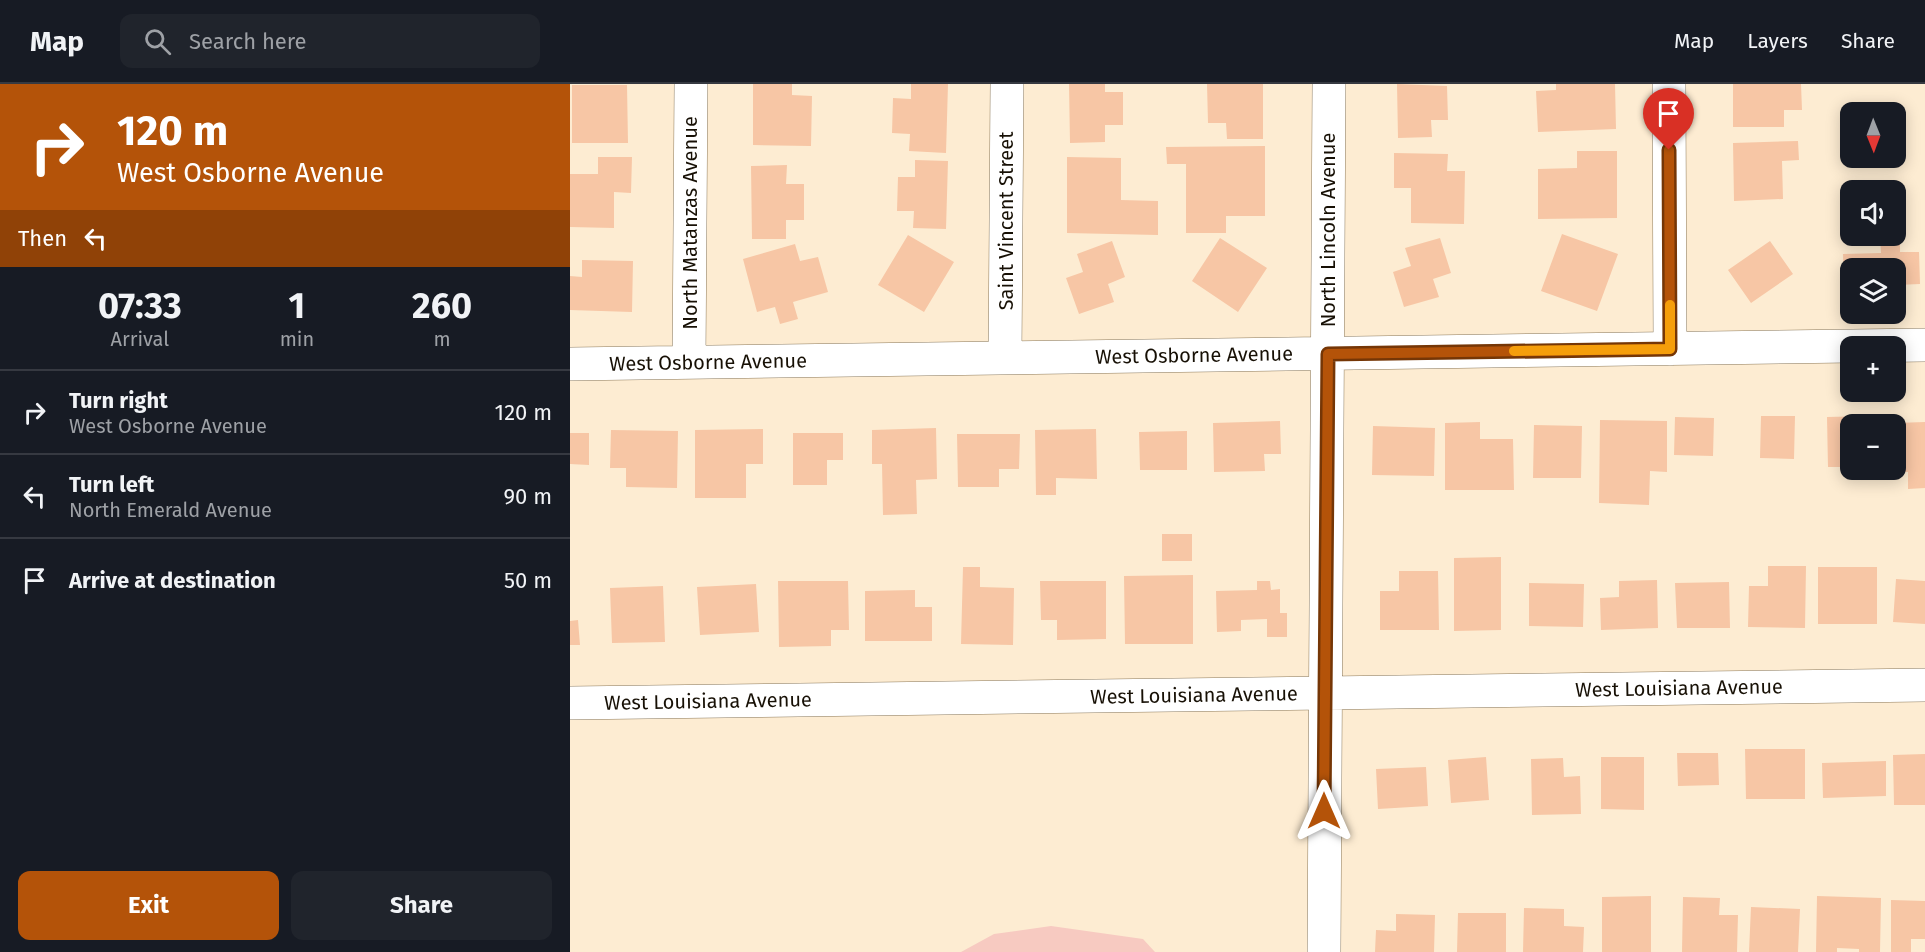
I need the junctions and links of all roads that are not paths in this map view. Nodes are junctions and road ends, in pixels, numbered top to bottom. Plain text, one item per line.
1 (691, 84) edge
2 (1007, 84) edge
3 (1329, 84) edge
4 (1669, 84) edge
5 (1925, 345) edge
6 (1670, 349) junction
7 (1328, 354) junction
8 (1005, 358) junction
9 (689, 362) junction
10 (570, 364) edge
11 (1925, 685) edge
12 (1325, 693) junction
13 (570, 703) edge
14 (1324, 952) edge

1 - 9 street, North Matanzas Avenue
2 - 8 street, Saint Vincent Street
3 - 7 street, North Lincoln Avenue
4 - 6 street
5 - 6 street, West Osborne Avenue
6 - 7 street, West Osborne Avenue
7 - 8 street, West Osborne Avenue
7 - 12 street, North Lincoln Avenue
8 - 9 street, West Osborne Avenue
9 - 10 street, West Osborne Avenue
11 - 12 street, West Louisiana Avenue
12 - 13 street, West Louisiana Avenue
12 - 14 street, North Lincoln Avenue

